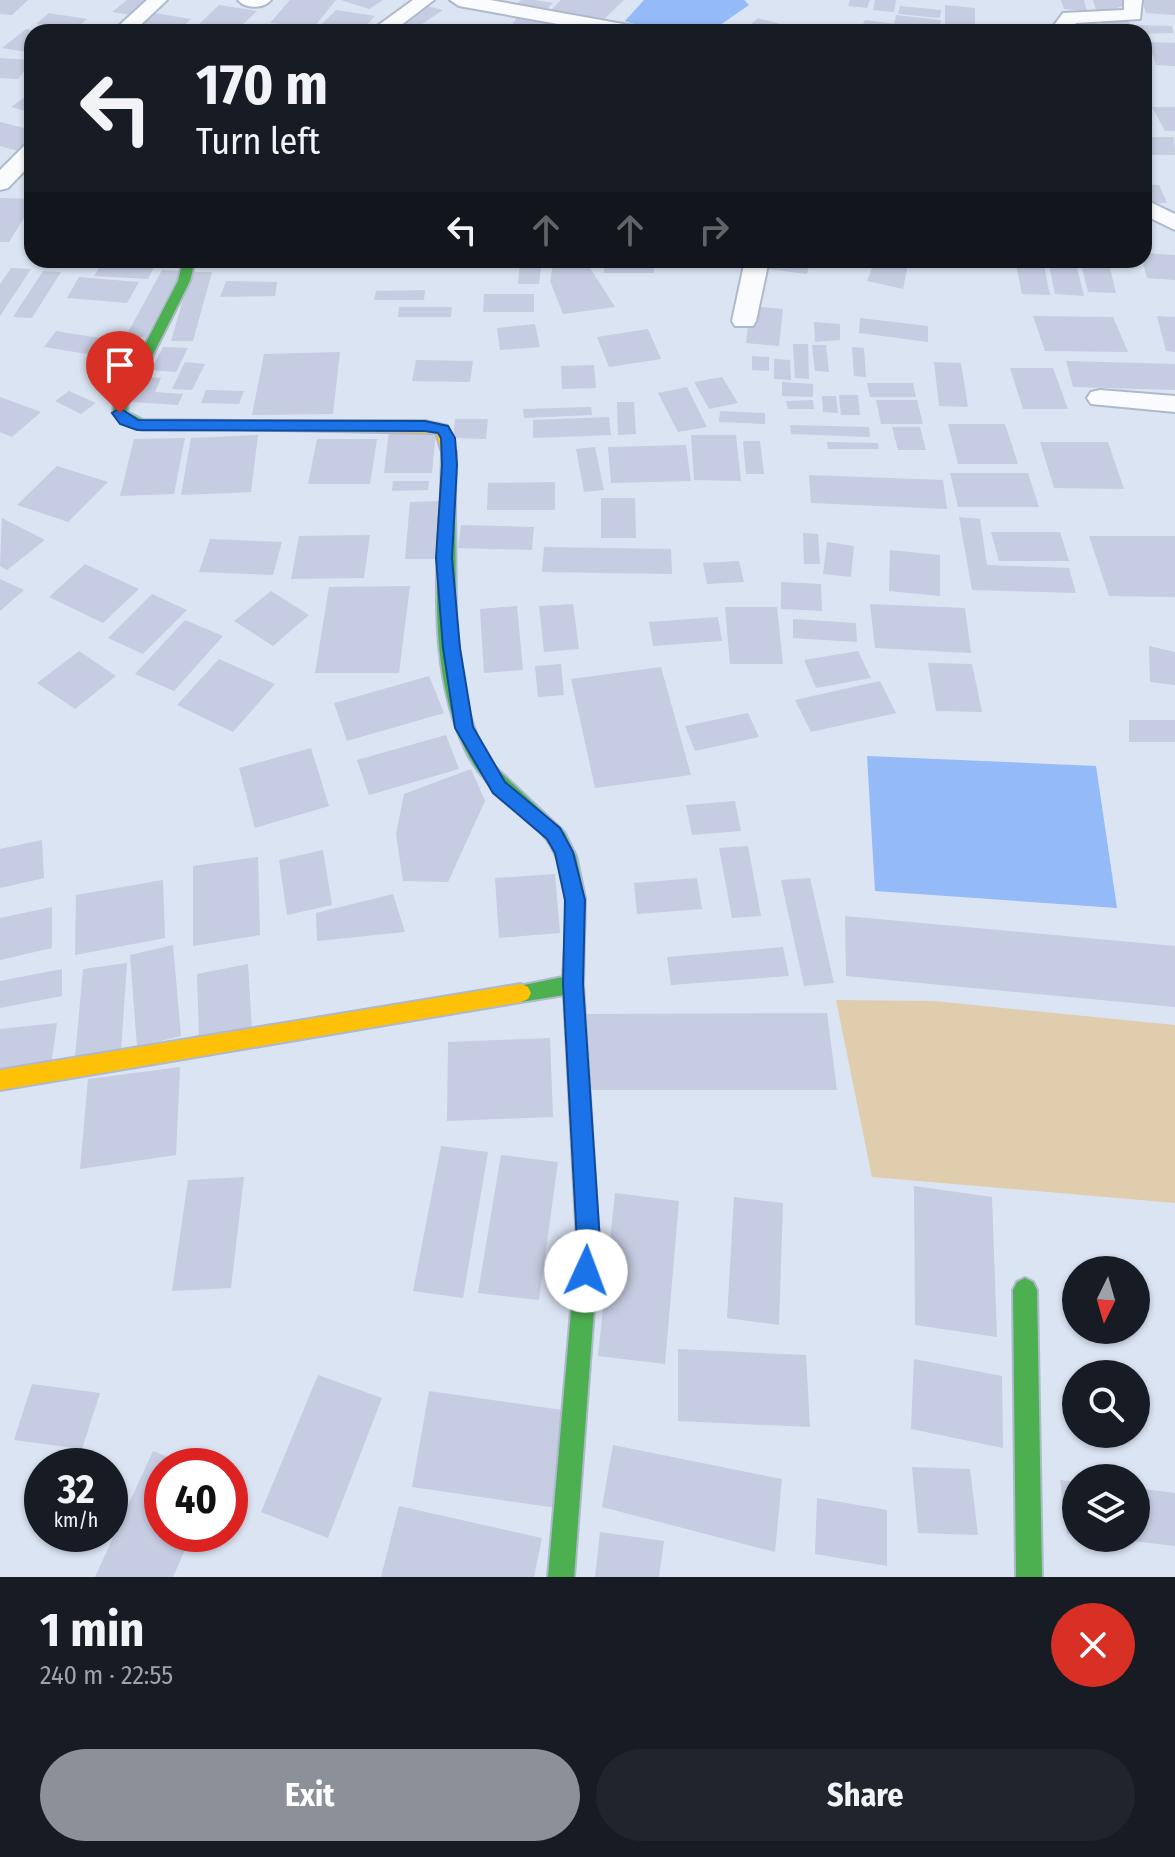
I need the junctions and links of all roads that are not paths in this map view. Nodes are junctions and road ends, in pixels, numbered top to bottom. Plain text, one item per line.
1 (158, 0) edge
2 (247, 0) edge
3 (262, 0) edge
4 (425, 0) edge
5 (459, 0) edge
6 (1133, 0) edge
7 (131, 24) edge
8 (390, 24) edge
9 (590, 24) edge
10 (1065, 24) edge
11 (24, 162) edge
12 (7, 185) edge
13 (1152, 210) edge
14 (1175, 223) edge
15 (187, 268) edge
16 (755, 268) edge
17 (744, 321) dead end
18 (1100, 398) dead end
19 (1175, 404) edge
20 (573, 984) junction
21 (0, 1080) edge
22 (1025, 1290) dead end
23 (561, 1577) edge
24 (1029, 1577) edge

1 - 7 street
2 - 3 street
4 - 8 street
5 - 9 street
6 - 10 street
11 - 12 street
13 - 14 street
15 - 20 street
16 - 17 street
18 - 19 street
20 - 21 street
20 - 23 street
22 - 24 street

